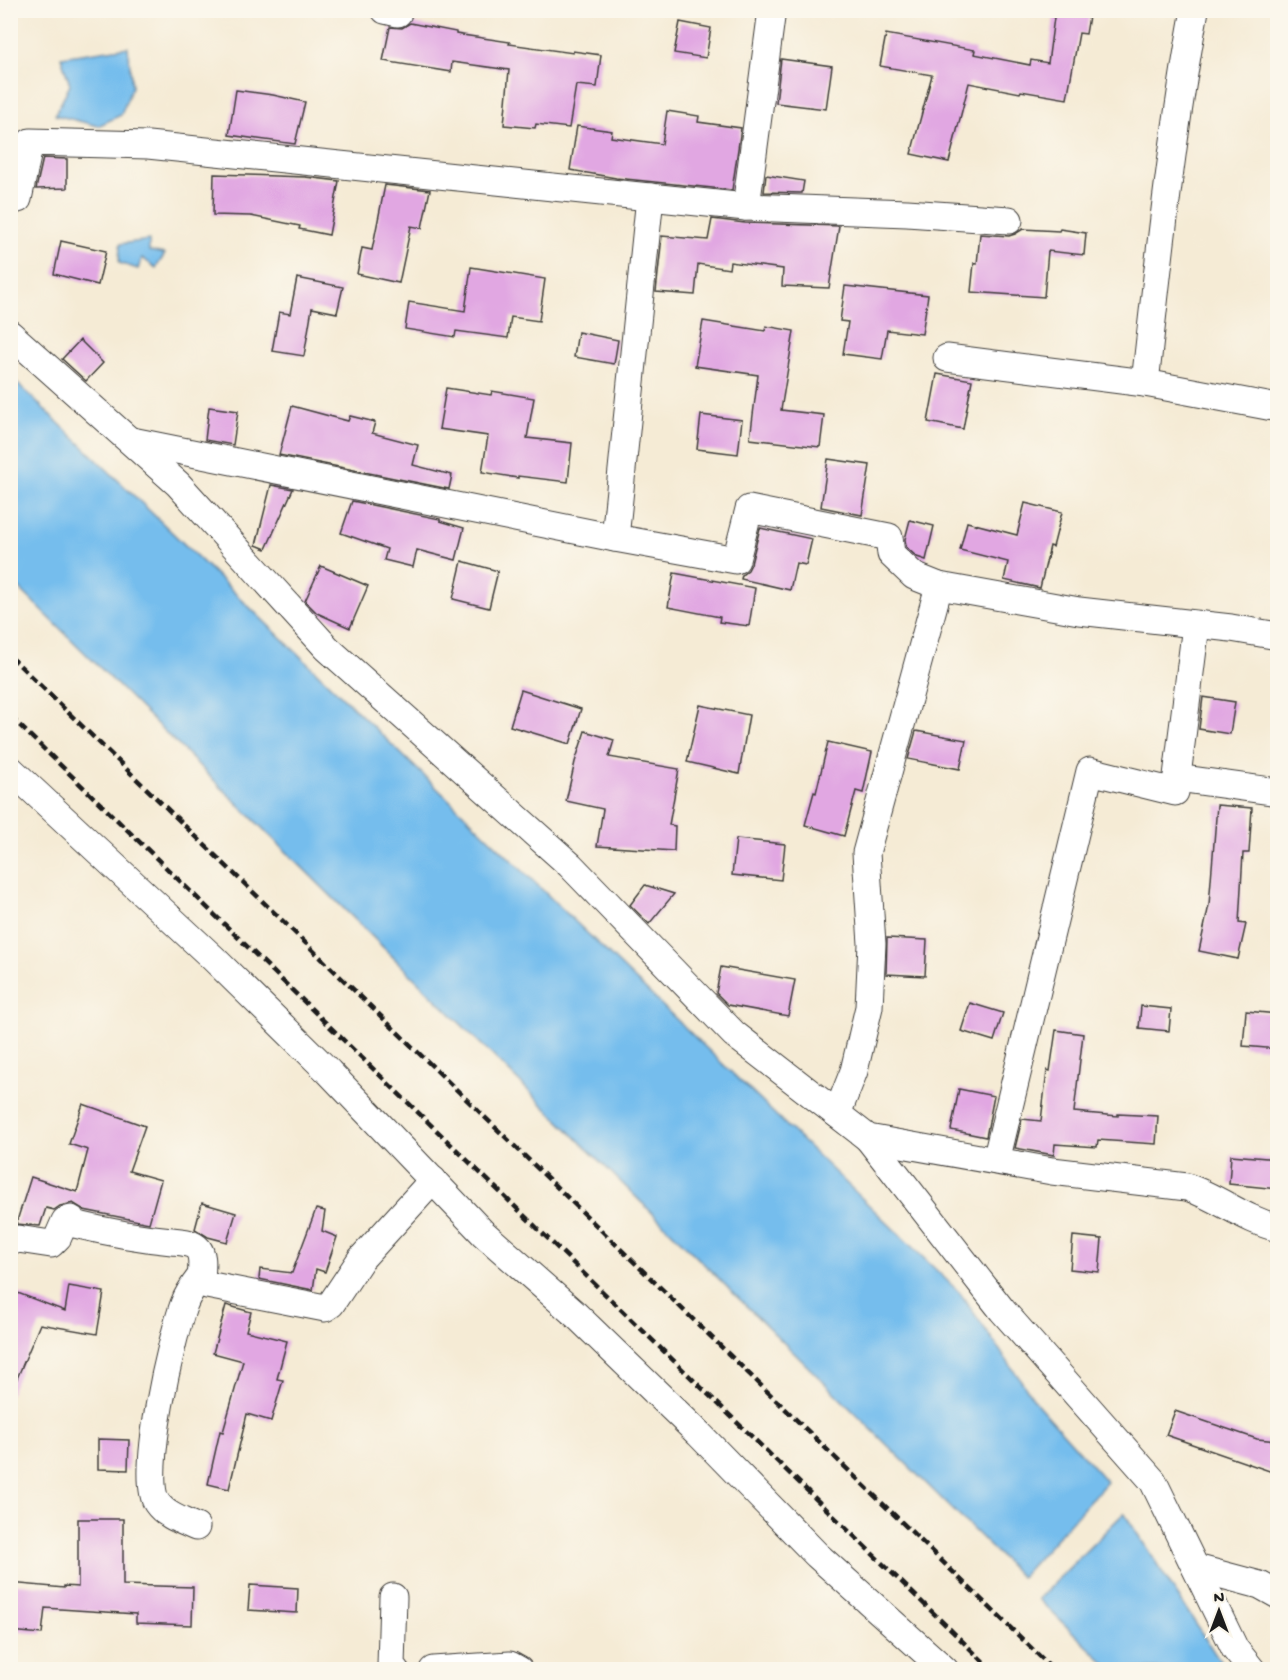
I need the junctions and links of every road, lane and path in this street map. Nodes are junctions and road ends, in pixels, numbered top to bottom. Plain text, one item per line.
1 (772, 10) edge
2 (1195, 10) edge
3 (650, 196) junction
4 (10, 200) edge
5 (746, 207) junction
6 (1009, 220) dead end
7 (10, 334) edge
8 (947, 358) dead end
9 (1145, 383) junction
10 (1278, 408) edge
11 (132, 441) junction
12 (615, 538) junction
13 (939, 585) junction
14 (1196, 625) junction
15 (1278, 636) edge
16 (10, 769) edge
17 (1177, 778) junction
18 (1278, 792) edge
19 (837, 1114) junction
20 (868, 1138) junction
21 (996, 1161) junction
22 (433, 1180) junction
23 (1278, 1228) edge
24 (10, 1242) edge
25 (201, 1276) junction
26 (196, 1527) dead end
27 (1196, 1568) junction
28 (1278, 1595) edge
29 (393, 1597) dead end
30 (395, 1670) edge
31 (433, 1670) edge
32 (519, 1670) edge
33 (945, 1670) edge
34 (1252, 1670) edge

1 - 5 street
2 - 9 street
3 - 4 street
3 - 5 street
3 - 12 street
5 - 6 street
7 - 11 street
8 - 9 street
9 - 10 street
11 - 12 street
11 - 19 street
12 - 13 street
13 - 14 street
13 - 19 street
14 - 15 street
14 - 17 street
16 - 22 street
17 - 18 street
17 - 21 street
19 - 20 street
20 - 21 street
20 - 27 street
21 - 23 street
22 - 25 street
22 - 33 street
24 - 25 street
25 - 26 street
27 - 28 street
27 - 34 street
29 - 30 street
31 - 32 street

